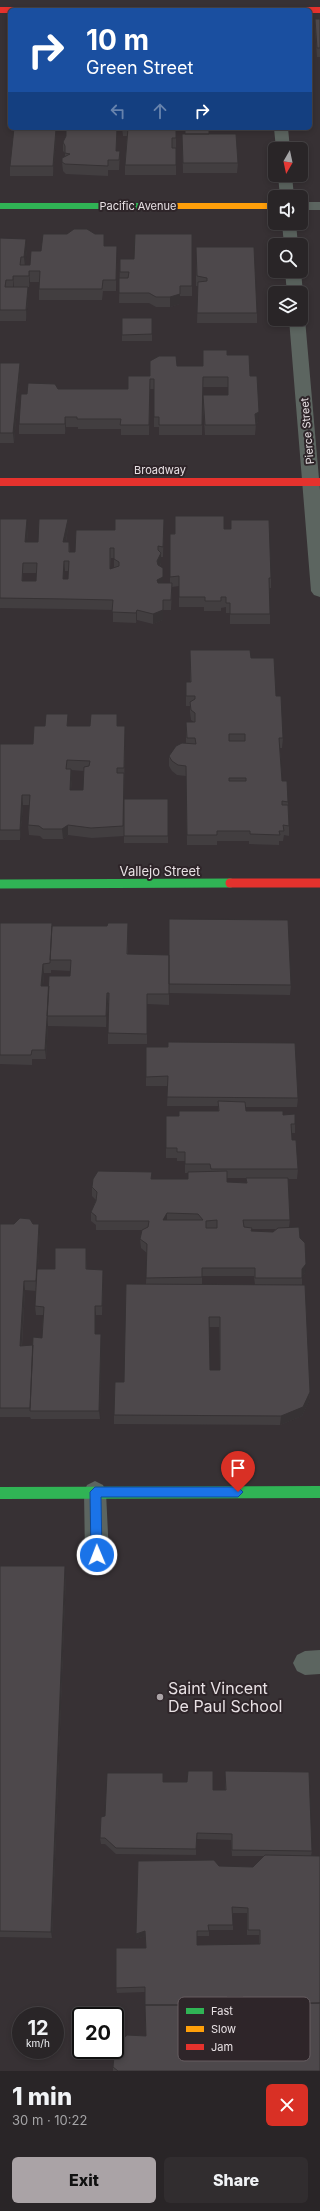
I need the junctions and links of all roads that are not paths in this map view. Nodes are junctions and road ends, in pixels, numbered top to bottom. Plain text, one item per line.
1 (281, 130) edge
2 (282, 142) edge
3 (0, 206) edge
4 (268, 206) edge
5 (308, 206) edge
6 (320, 206) edge
7 (298, 326) edge
8 (0, 482) edge
9 (315, 482) edge
10 (320, 591) edge
11 (0, 884) edge
12 (320, 884) edge
13 (95, 1492) junction
14 (320, 1492) edge
15 (0, 1493) edge
16 (97, 1555) dead end

1 - 2 street
3 - 4 street, Pacific Avenue
5 - 6 street
7 - 9 street, Pierce Street
8 - 9 street, Broadway
9 - 10 street, Pierce Street
11 - 12 street, Vallejo Street
13 - 14 street
13 - 15 street
13 - 16 lane

